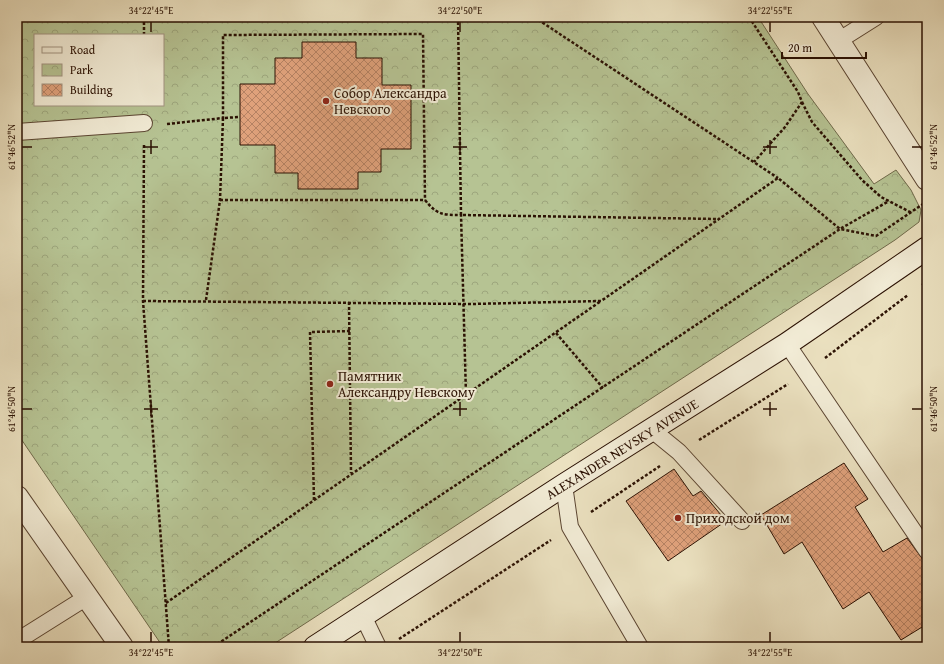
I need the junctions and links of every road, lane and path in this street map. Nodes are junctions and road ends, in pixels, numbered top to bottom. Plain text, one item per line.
1 (144, 17) edge
2 (458, 17) edge
3 (534, 17) edge
4 (749, 17) edge
5 (823, 17) edge
6 (876, 17) edge
7 (144, 34) edge
8 (838, 41) junction
9 (802, 102) junction
10 (240, 116) dead end
11 (223, 118) junction
12 (144, 123) junction
13 (17, 132) edge
14 (754, 162) junction
15 (778, 178) junction
16 (927, 179) edge
17 (220, 200) junction
18 (425, 200) junction
19 (889, 201) junction
20 (927, 202) edge
21 (912, 212) junction
22 (461, 215) junction
23 (720, 219) junction
24 (840, 230) junction
25 (927, 248) edge
26 (909, 294) dead end
27 (206, 300) junction
28 (143, 301) junction
29 (601, 301) junction
30 (349, 302) junction
31 (462, 304) junction
32 (350, 331) junction
33 (556, 333) junction
34 (787, 344) junction
35 (806, 373) junction
36 (603, 388) junction
37 (466, 395) junction
38 (652, 430) junction
39 (679, 452) junction
40 (352, 474) junction
41 (564, 485) junction
42 (17, 497) edge
43 (314, 500) junction
44 (742, 521) dead end
45 (570, 527) junction
46 (927, 551) edge
47 (87, 597) junction
48 (166, 603) junction
49 (363, 616) junction
50 (17, 641) edge
51 (386, 645) edge
52 (122, 647) edge
53 (169, 647) edge
54 (213, 647) edge
55 (315, 647) edge
56 (640, 647) edge

1 - 7 path
2 - 22 path
3 - 14 path
4 - 9 path
5 - 8 main road
6 - 8 lane
8 - 16 main road
9 - 14 path
9 - 19 path
10 - 11 path
11 - 12 path
11 - 17 path
11 - 18 path
12 - 13 lane
12 - 28 path
14 - 15 path
15 - 23 path
15 - 24 path
17 - 18 path
17 - 27 path
18 - 22 path
19 - 21 path
19 - 24 path
20 - 21 path
21 - 24 path
22 - 23 path
22 - 31 path
23 - 29 path
24 - 36 path
25 - 34 main road, ALEXANDER NEVSKY AVENUE
26 - 35 path
27 - 28 path
27 - 30 path
28 - 48 path
29 - 31 path
29 - 33 path
30 - 31 path
30 - 32 path
31 - 37 path
32 - 40 path
32 - 43 path
33 - 36 path
33 - 37 path
34 - 35 lane
34 - 38 main road, ALEXANDER NEVSKY AVENUE
35 - 39 path
35 - 46 lane
36 - 54 path
37 - 40 path
38 - 39 lane
38 - 41 main road, ALEXANDER NEVSKY AVENUE
39 - 44 lane
39 - 45 path
40 - 43 path
41 - 45 lane
41 - 49 main road, ALEXANDER NEVSKY AVENUE
42 - 47 main road
43 - 48 path
45 - 51 path
45 - 56 lane
47 - 50 lane
47 - 52 main road
48 - 53 path
49 - 51 lane
49 - 55 main road, ALEXANDER NEVSKY AVENUE

